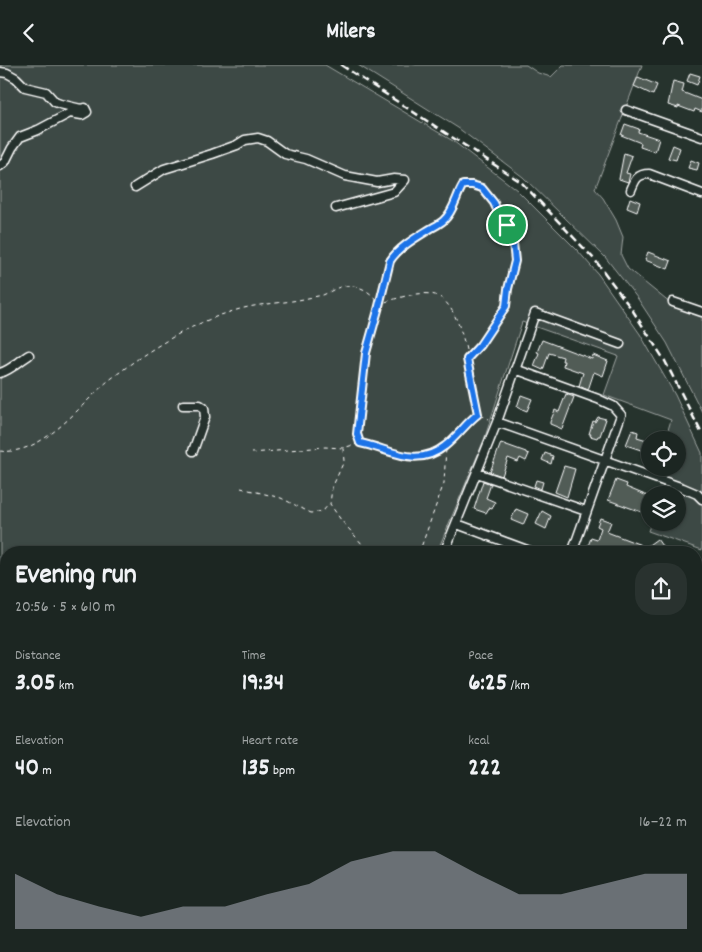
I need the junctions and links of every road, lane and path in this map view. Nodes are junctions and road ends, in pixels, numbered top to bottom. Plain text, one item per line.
1 (0, 72) edge
2 (626, 110) dead end
3 (702, 137) edge
4 (0, 165) edge
5 (135, 187) dead end
6 (631, 190) dead end
7 (702, 194) edge
8 (336, 208) dead end
9 (674, 301) dead end
10 (379, 304) junction
11 (702, 312) edge
12 (620, 345) dead end
13 (29, 355) dead end
14 (467, 359) junction
15 (514, 369) junction
16 (0, 373) edge
17 (183, 405) dead end
18 (478, 414) junction
19 (497, 422) junction
20 (360, 443) junction
21 (446, 446) junction
22 (343, 449) junction
23 (0, 451) edge
24 (193, 451) dead end
25 (252, 453) dead end
26 (604, 461) junction
27 (477, 473) junction
28 (241, 488) dead end
29 (702, 499) edge
30 (330, 504) junction
31 (586, 511) junction
32 (457, 524) junction
33 (364, 546) edge
34 (422, 546) edge
35 (447, 546) edge
36 (516, 546) edge
37 (574, 546) edge

1 - 4 street
2 - 3 street
5 - 8 street
6 - 7 street
9 - 11 street
10 - 14 path
10 - 14 path
10 - 20 path
10 - 23 path
12 - 15 street
13 - 16 street
14 - 18 path
15 - 19 street
15 - 26 street
17 - 24 street
18 - 19 path
18 - 21 path
19 - 26 street
19 - 27 street
20 - 21 path
20 - 22 path
21 - 34 path
22 - 25 path
22 - 30 path
26 - 29 street
26 - 31 street
27 - 31 street
27 - 32 street
28 - 30 path
30 - 33 path
31 - 37 street
32 - 35 street
32 - 36 street

